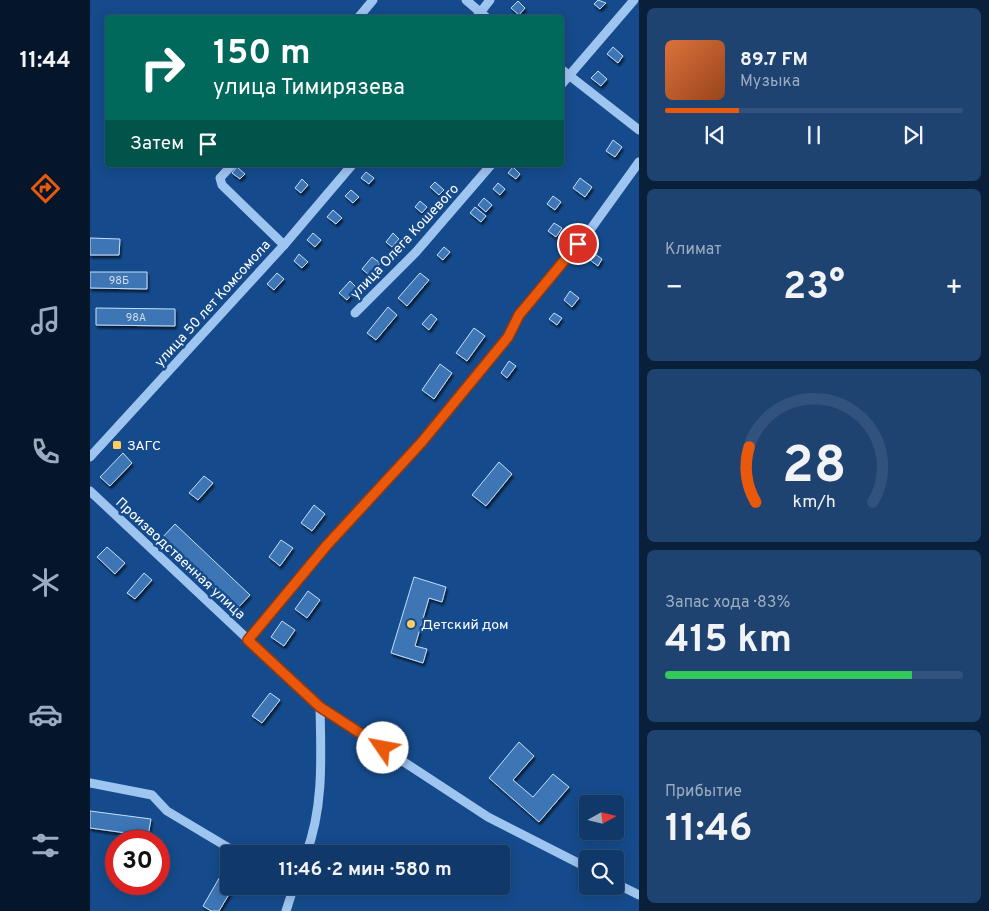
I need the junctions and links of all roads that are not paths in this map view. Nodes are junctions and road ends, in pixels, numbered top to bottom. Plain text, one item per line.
1 (373, 0) edge
2 (466, 0) edge
3 (490, 0) edge
4 (634, 0) edge
5 (360, 15) edge
6 (480, 15) edge
7 (482, 15) edge
8 (564, 71) edge
9 (570, 75) junction
10 (564, 82) edge
11 (639, 130) edge
12 (639, 162) edge
13 (230, 167) edge
14 (350, 167) edge
15 (490, 167) edge
16 (284, 245) junction
17 (356, 313) dead end
18 (90, 457) edge
19 (90, 491) edge
20 (248, 640) junction
21 (320, 707) junction
22 (90, 783) edge
23 (224, 845) edge
24 (310, 845) edge
25 (579, 863) edge
26 (624, 888) edge
27 (292, 895) edge
28 (639, 895) edge
29 (290, 909) edge

1 - 5 street
2 - 6 street
3 - 7 street
4 - 9 street
8 - 9 street
9 - 10 street
9 - 11 street
12 - 20 street
13 - 16 street
14 - 16 street, улица 50 лет Комсомола
15 - 17 street, улица Олега Кошевого
16 - 18 street, улица 50 лет Комсомола
19 - 20 street, Производственная улица
20 - 21 street, Производственная улица
21 - 24 street
21 - 25 street, Производственная улица
22 - 23 street
26 - 28 street
27 - 29 street

